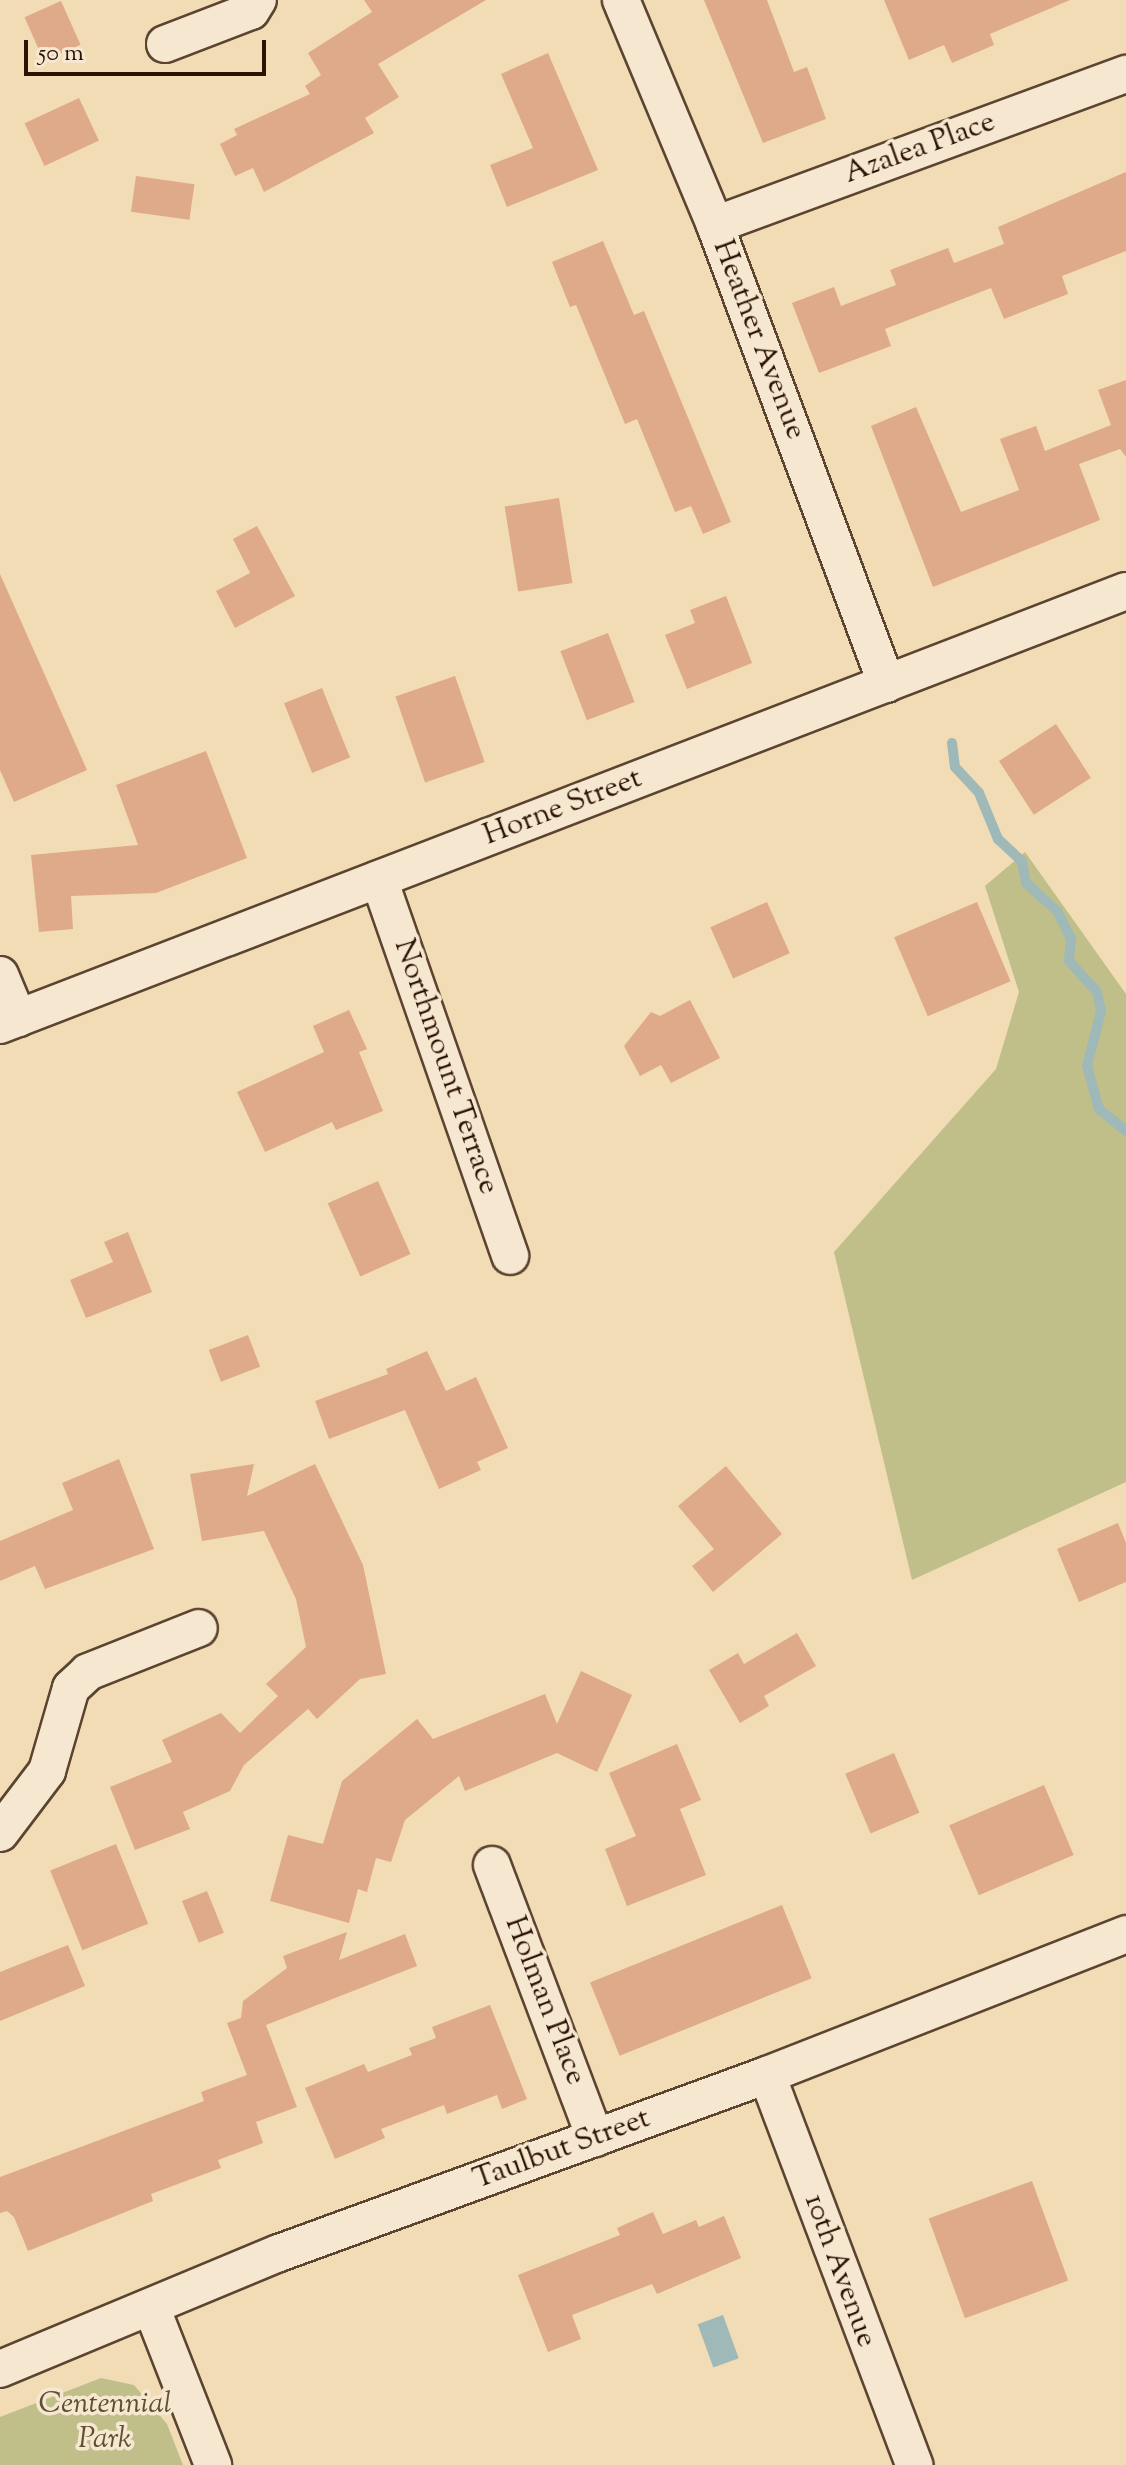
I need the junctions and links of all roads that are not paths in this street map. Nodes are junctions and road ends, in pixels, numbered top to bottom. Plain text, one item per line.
1 (258, 0) edge
2 (621, 0) edge
3 (165, 44) dead end
4 (1126, 74) edge
5 (715, 225) junction
6 (1126, 591) edge
7 (887, 684) junction
8 (379, 879) junction
9 (0, 975) edge
10 (9, 1022) edge
11 (510, 1256) dead end
12 (199, 1628) dead end
13 (0, 1833) edge
14 (492, 1865) dead end
15 (1126, 1934) edge
16 (767, 2075) junction
17 (595, 2138) junction
18 (152, 2309) junction
19 (0, 2369) edge
20 (213, 2465) edge
21 (914, 2465) edge

1 - 3 street
2 - 5 street, Heather Avenue
4 - 5 street, Azalea Place
5 - 7 street, Heather Avenue
6 - 7 street, Horne Street
7 - 8 street, Horne Street
8 - 10 street, Horne Street
8 - 11 street, Northmount Terrace
9 - 10 street
12 - 13 street
14 - 17 street, Holman Place
15 - 16 street, Taulbut Street
16 - 17 street, Taulbut Street
16 - 21 street, 10th Avenue
17 - 18 street, Taulbut Street
18 - 19 street, Taulbut Street
18 - 20 street

